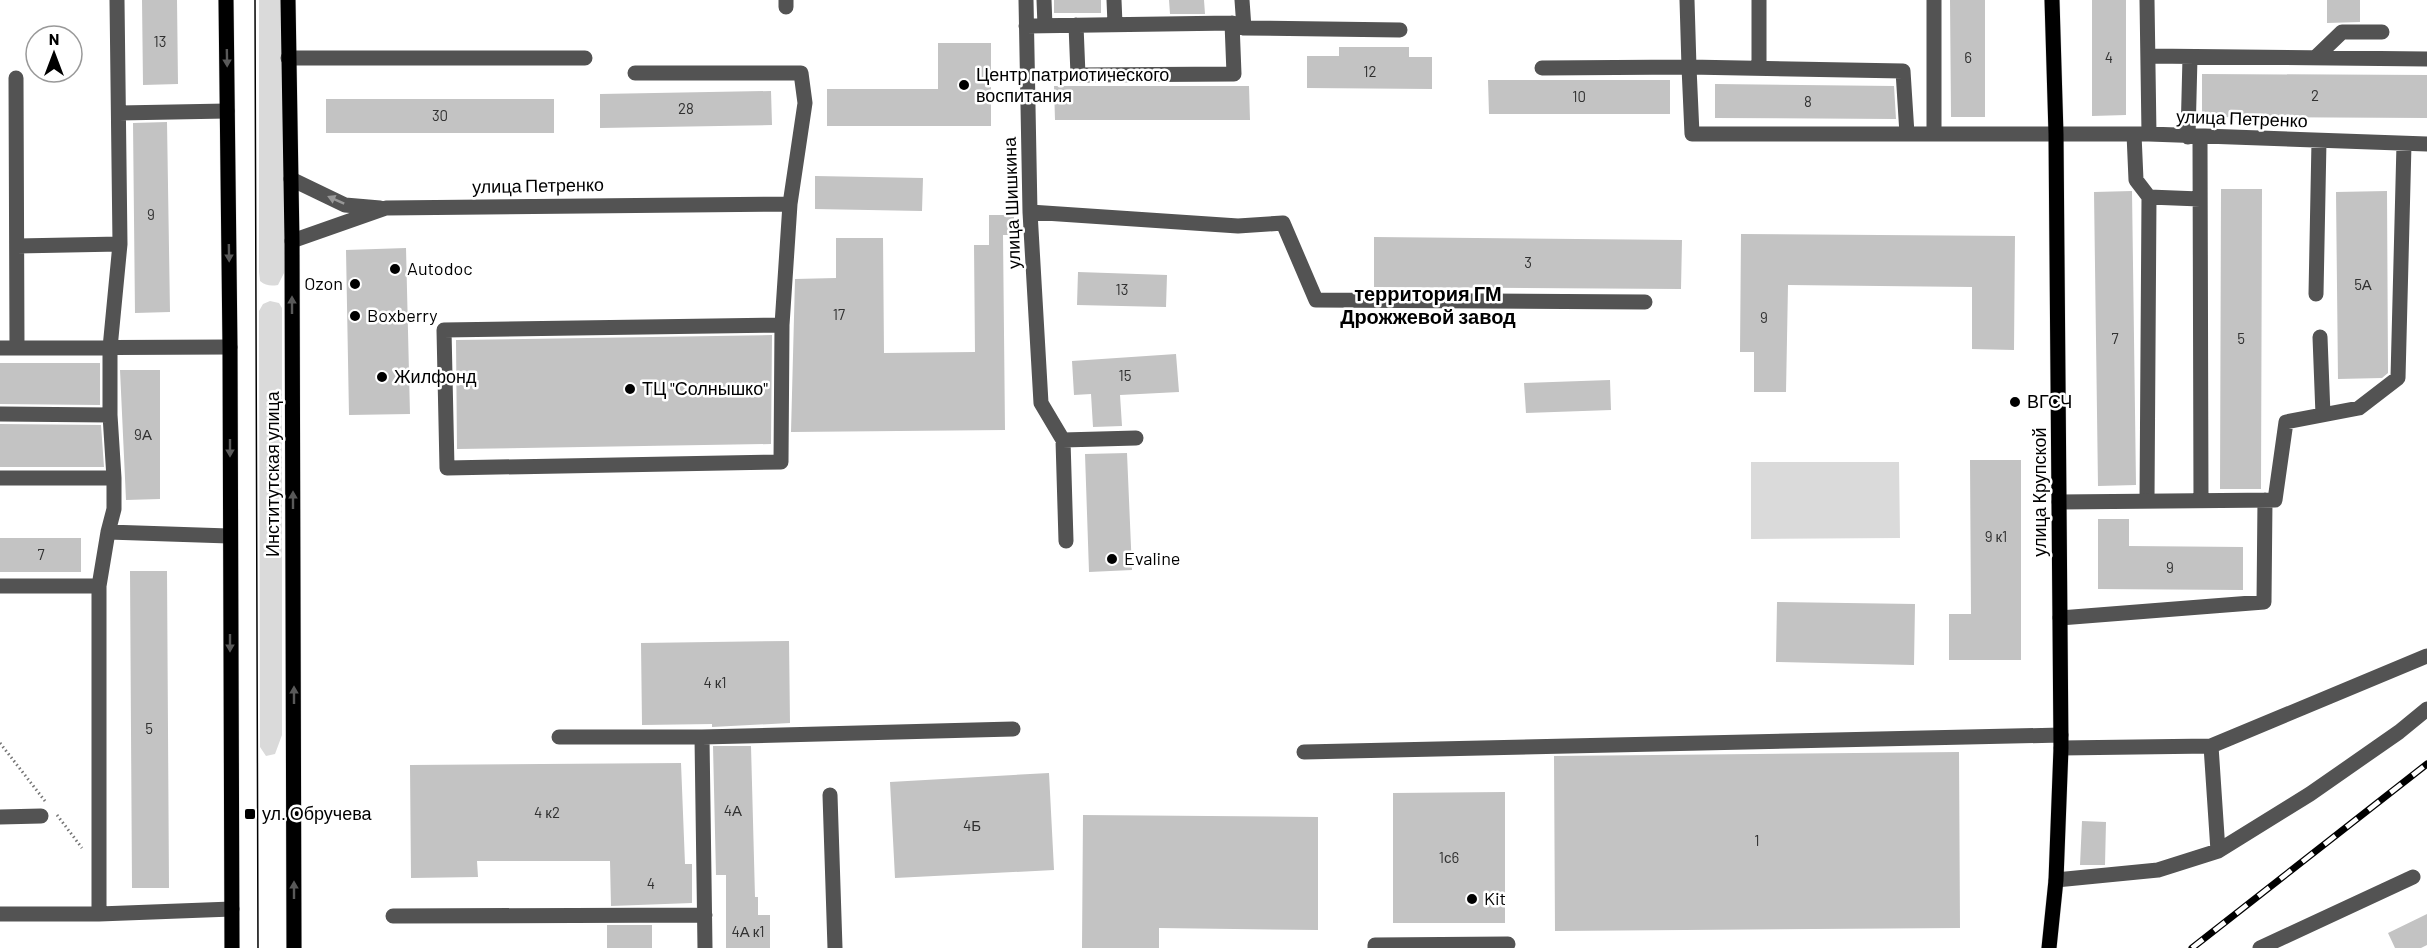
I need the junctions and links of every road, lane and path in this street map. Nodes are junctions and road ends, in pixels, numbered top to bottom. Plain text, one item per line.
1 (117, 0) edge
2 (226, 0) edge
3 (288, 0) edge
4 (1026, 0) edge
5 (1044, 0) edge
6 (1114, 0) edge
7 (1242, 0) edge
8 (1687, 0) edge
9 (1759, 0) edge
10 (1934, 0) edge
11 (2052, 0) edge
12 (2147, 0) edge
13 (1115, 24) junction
14 (1076, 25) junction
15 (1238, 25) junction
16 (1026, 26) junction
17 (1045, 26) junction
18 (1400, 30) dead end
19 (2382, 32) dead end
20 (2149, 56) junction
21 (2190, 57) junction
22 (288, 58) junction
23 (585, 58) dead end
24 (2314, 58) junction
25 (2427, 59) edge
26 (1689, 67) junction
27 (1542, 68) dead end
28 (1759, 68) junction
29 (635, 73) dead end
30 (16, 78) dead end
31 (227, 111) junction
32 (119, 113) junction
33 (1907, 134) junction
34 (1934, 134) junction
35 (2056, 134) junction
36 (2141, 134) junction
37 (2194, 138) junction
38 (2319, 141) junction
39 (2404, 144) junction
40 (2427, 144) edge
41 (291, 179) junction
42 (2149, 197) junction
43 (2200, 199) junction
44 (790, 204) junction
45 (386, 208) junction
46 (1030, 212) junction
47 (292, 241) junction
48 (120, 244) junction
49 (17, 246) junction
50 (2316, 294) dead end
51 (1645, 302) dead end
52 (782, 325) junction
53 (2320, 337) dead end
54 (230, 347) junction
55 (0, 348) edge
56 (17, 348) junction
57 (110, 348) junction
58 (0, 414) edge
59 (110, 415) junction
60 (2323, 415) junction
61 (1136, 438) dead end
62 (1063, 440) junction
63 (0, 478) edge
64 (114, 478) junction
65 (2265, 500) junction
66 (2147, 501) junction
67 (2201, 501) junction
68 (2059, 502) junction
69 (108, 532) junction
70 (229, 536) junction
71 (1066, 541) dead end
72 (0, 586) edge
73 (99, 586) junction
74 (2060, 618) junction
75 (2427, 656) edge
76 (2427, 709) edge
77 (1013, 729) dead end
78 (559, 737) dead end
79 (702, 737) junction
80 (2061, 742) junction
81 (2211, 746) junction
82 (1304, 752) dead end
83 (830, 795) dead end
84 (41, 816) dead end
85 (0, 817) edge
86 (2218, 851) junction
87 (2413, 877) dead end
88 (2056, 880) junction
89 (232, 909) junction
90 (0, 914) edge
91 (99, 914) junction
92 (705, 915) junction
93 (393, 916) dead end
94 (1508, 944) dead end
95 (232, 948) edge
96 (294, 948) edge
97 (705, 948) edge
98 (835, 948) edge
99 (1375, 948) edge
100 (2049, 948) edge
101 (2260, 948) edge

1 - 32 street
2 -> 31 main road
3 - 22 main road, Институтская улица
4 - 16 street, улица Шишкина
5 - 17 street
6 - 13 street
7 - 15 street
8 - 26 street
9 - 28 street
10 - 34 street
11 - 35 main road, улица Крупской
12 - 20 street
13 - 14 street
13 - 15 street
14 - 15 street
14 - 17 street
15 - 18 street
16 - 17 street
16 - 46 street, улица Шишкина
19 - 24 street
20 - 21 street
20 - 36 street
21 - 24 street
21 - 37 street
22 - 23 street
22 - 41 main road, Институтская улица
24 - 25 street
26 - 27 street
26 - 28 street
26 - 33 street, улица Петренко
28 - 33 street
29 - 44 street
30 - 49 street
31 - 32 street
31 -> 54 main road
32 - 48 street
33 - 34 street, улица Петренко
34 - 35 street, улица Петренко
35 - 36 street, улица Петренко
35 - 68 main road, улица Крупской
36 - 37 street, улица Петренко
36 - 42 street
37 - 38 street, улица Петренко
37 - 43 street
38 - 39 street, улица Петренко
38 - 50 street
39 - 40 street, улица Петренко
39 - 60 street
45 -> 41 street
41 - 47 main road, Институтская улица
42 - 43 street
42 - 66 street
43 - 67 street
44 - 45 street, улица Петренко
44 - 52 street
45 - 47 street, улица Петренко
46 - 51 street
46 - 62 street, улица Шишкина
96 -> 47 main road, Институтская улица
48 - 49 street
48 - 57 street
49 - 56 street
52 - 52 street
53 - 60 street
54 - 57 street
54 -> 70 main road
55 - 56 street
56 - 57 street
57 - 59 street
58 - 59 street
59 - 64 street
60 - 65 street
61 - 62 street
62 - 71 street
63 - 64 street
64 - 69 street
65 - 67 street
65 - 74 street
66 - 67 street
66 - 68 street
68 - 74 main road, улица Крупской
69 - 70 street
69 - 73 street
70 -> 89 main road
72 - 73 street
73 - 91 street
74 - 80 main road, улица Крупской
75 - 81 street
76 - 86 street
77 - 79 street
78 - 79 street
79 - 92 street
80 - 81 street
80 - 82 street
80 - 88 main road, улица Крупской
81 - 86 street
83 - 98 street
84 - 85 street
86 - 88 street
87 - 101 street
88 - 100 main road, улица Крупской
89 - 91 street
89 - 95 main road
90 - 91 street
92 - 93 street
92 - 97 street
94 - 99 street

